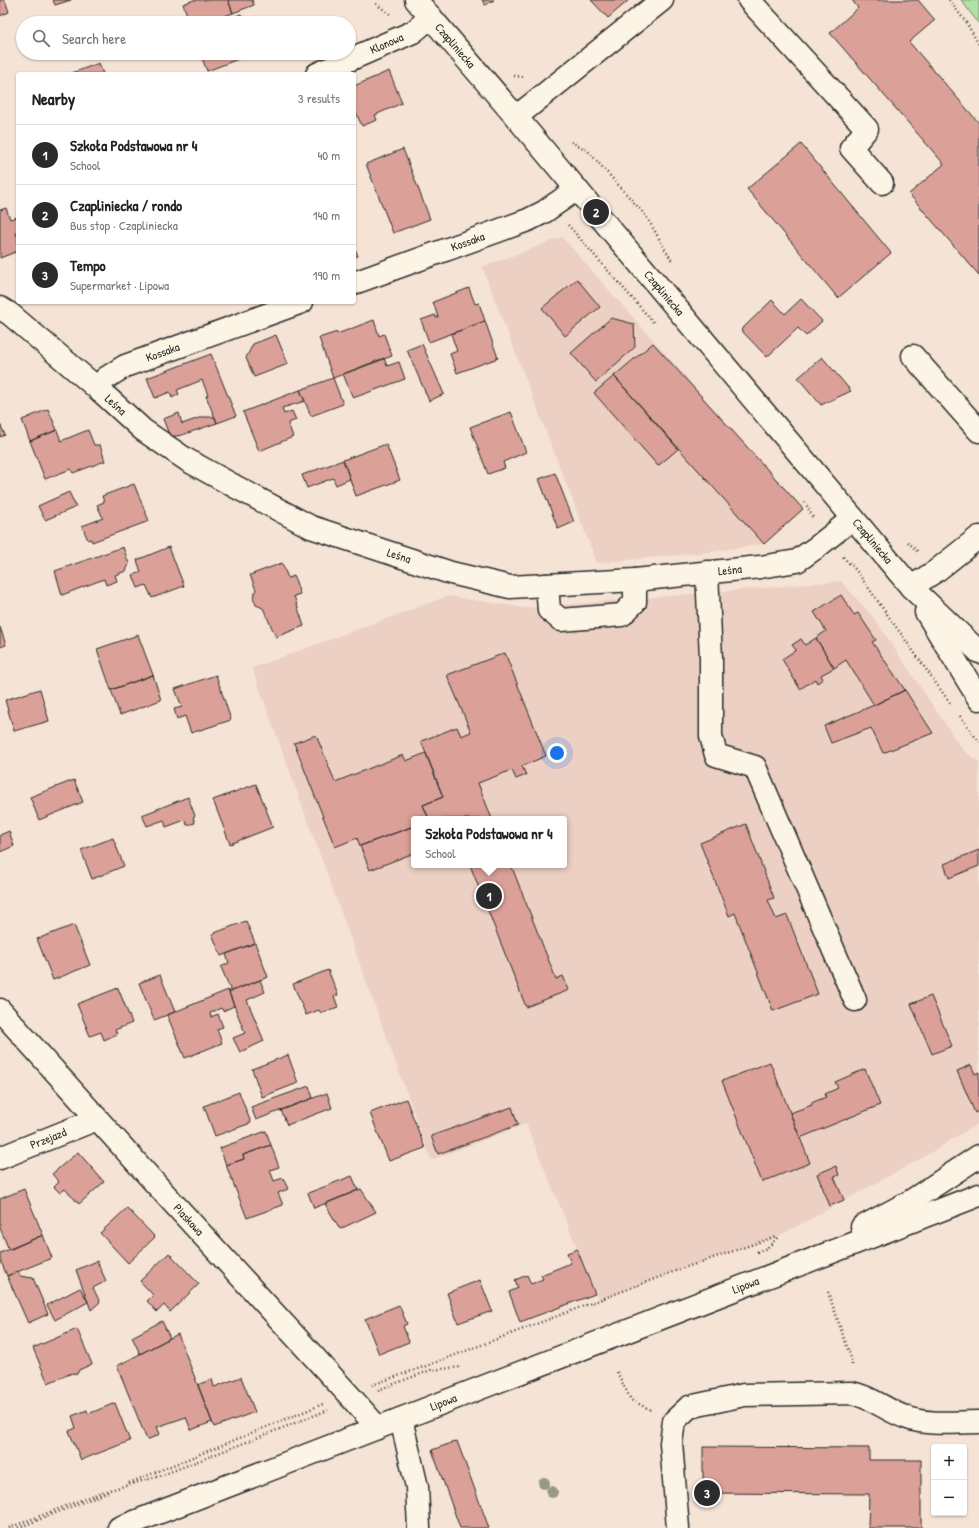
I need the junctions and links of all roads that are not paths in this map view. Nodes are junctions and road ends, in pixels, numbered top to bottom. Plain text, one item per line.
1 (416, 0) edge
2 (662, 0) edge
3 (749, 0) edge
4 (431, 17) junction
5 (356, 57) edge
6 (349, 60) edge
7 (322, 72) edge
8 (516, 116) junction
9 (882, 183) dead end
10 (577, 189) junction
11 (356, 282) edge
12 (296, 304) edge
13 (0, 308) edge
14 (913, 356) dead end
15 (97, 388) junction
16 (979, 431) edge
17 (853, 518) junction
18 (979, 537) edge
19 (707, 572) junction
20 (635, 580) junction
21 (547, 585) junction
22 (911, 587) junction
23 (979, 652) edge
24 (979, 700) edge
25 (855, 1000) dead end
26 (0, 1010) edge
27 (97, 1119) junction
28 (979, 1156) edge
29 (0, 1158) edge
30 (979, 1195) edge
31 (767, 1276) junction
32 (401, 1420) junction
33 (979, 1422) edge
34 (378, 1428) junction
35 (119, 1528) edge
36 (419, 1528) edge
37 (678, 1528) edge

1 - 4 street, Czapliniecka
2 - 8 street
3 - 9 street
4 - 5 street, Klonowa
4 - 8 street, Czapliniecka
6 - 7 street, Klonowa
8 - 10 street, Czapliniecka
10 - 11 street, Kossaka
10 - 17 street, Czapliniecka
12 - 15 street, Kossaka
13 - 15 street, Leśna
14 - 16 street
15 - 21 street, Leśna
17 - 19 street, Leśna
17 - 22 street, Czapliniecka
18 - 22 street
19 - 20 street, Leśna
19 - 25 street
20 - 21 street, Leśna
20 - 21 street
22 - 23 street, Czapliniecka
22 - 24 street, Czapliniecka
26 - 27 street, Piaskowa
27 - 29 street, Przejazd
27 - 34 street, Piaskowa
28 - 31 street, Lipowa
30 - 31 street, Lipowa
31 - 32 street, Lipowa
32 - 34 street, Lipowa
32 - 36 street
33 - 37 street
34 - 35 street, Lipowa

